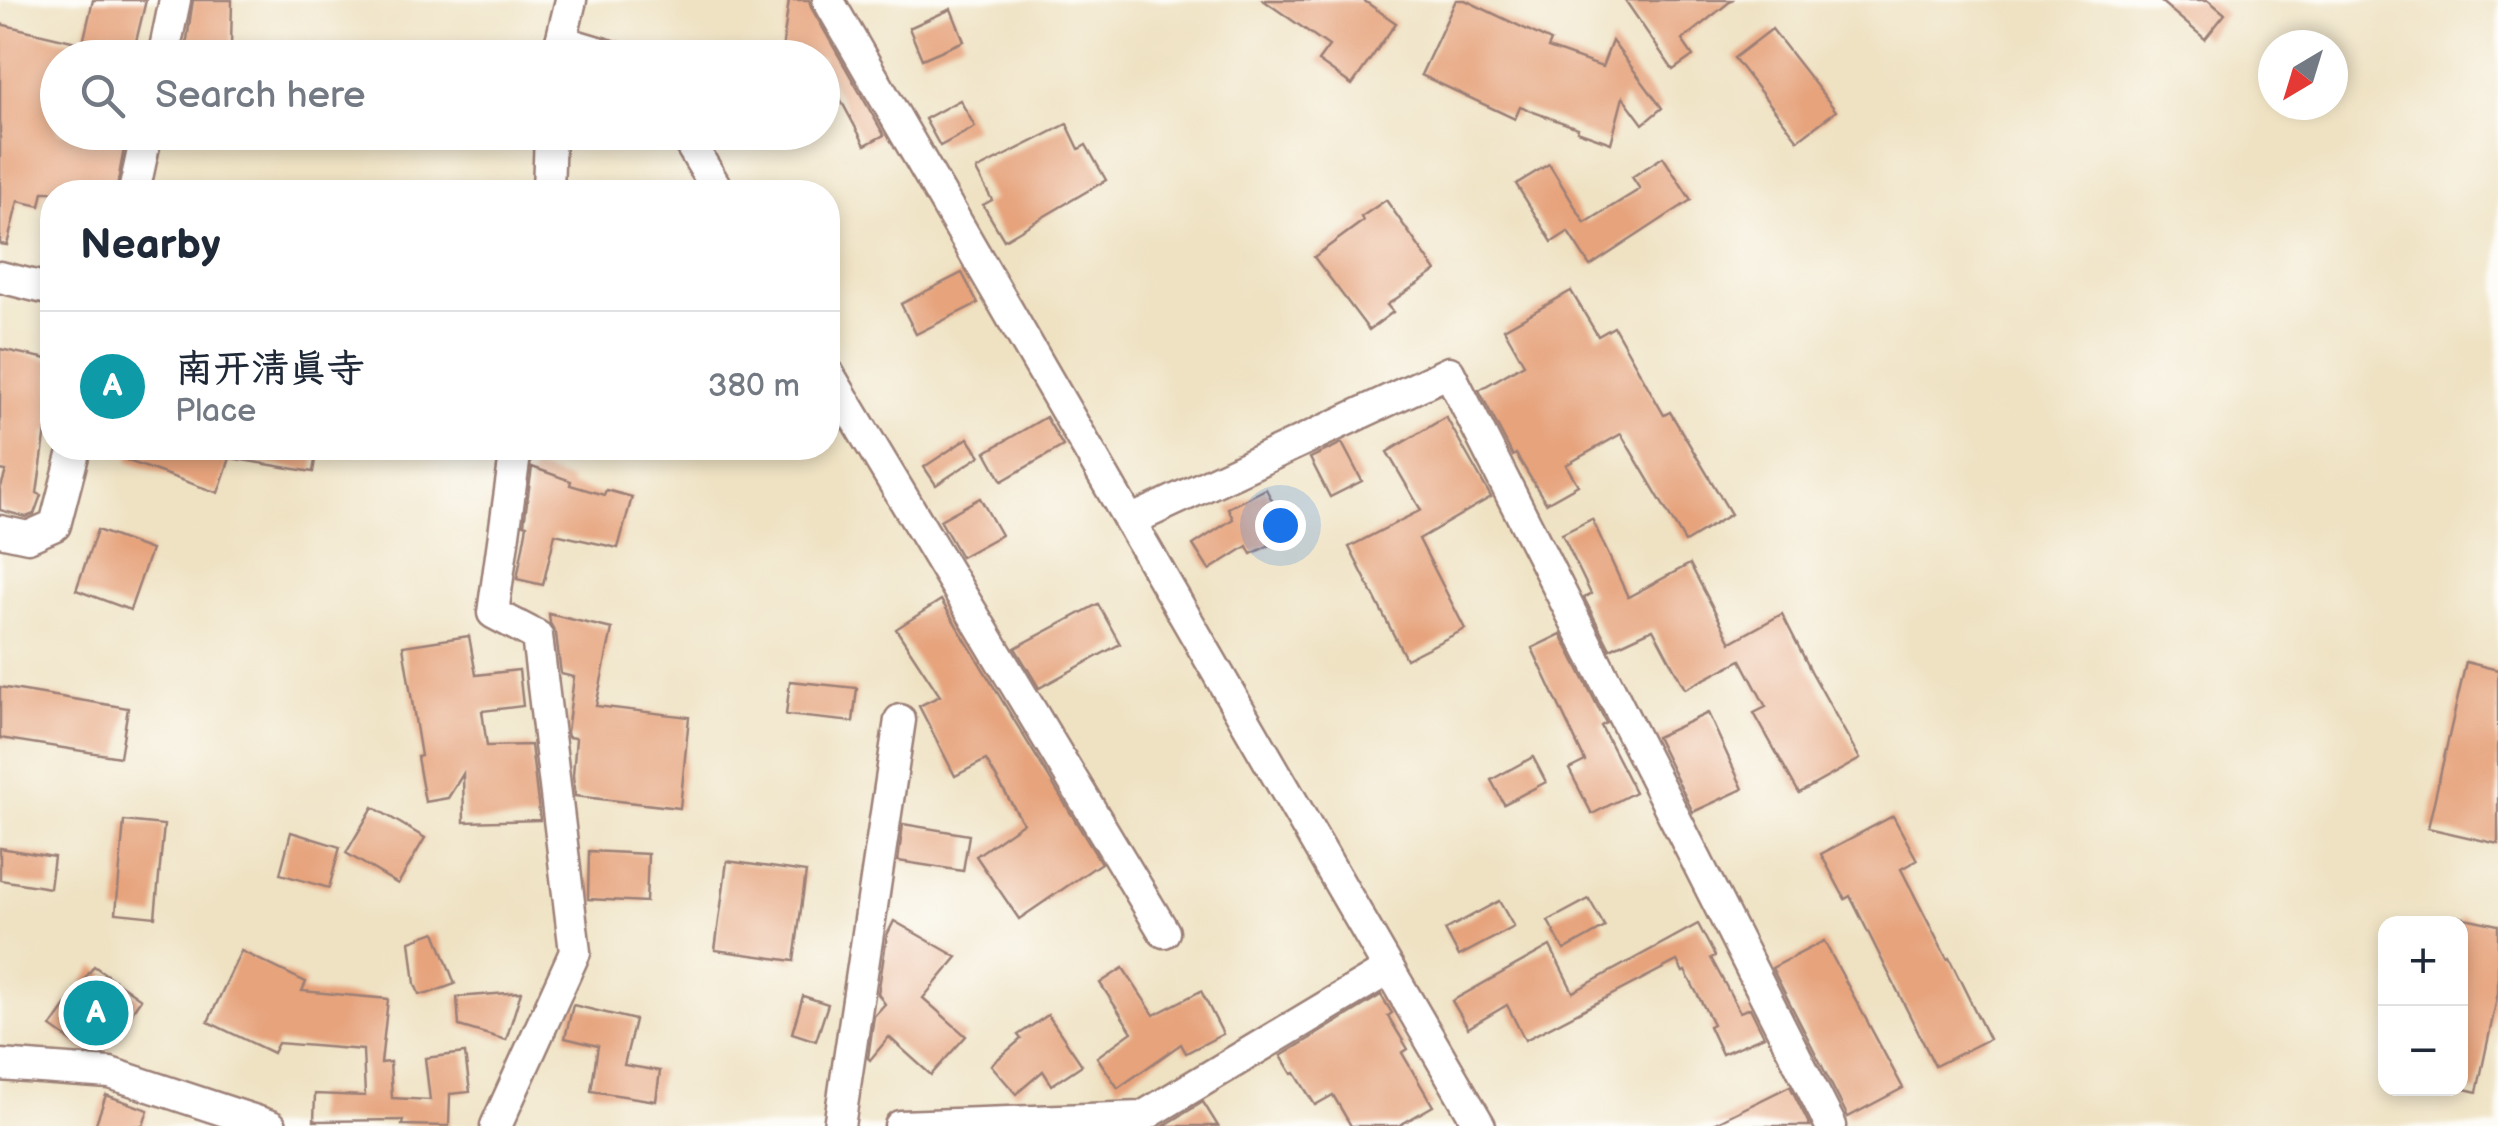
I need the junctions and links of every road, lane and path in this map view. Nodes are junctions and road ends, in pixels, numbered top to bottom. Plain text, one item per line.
1 (175, 0) edge
2 (571, 0) edge
3 (828, 0) edge
4 (167, 40) edge
5 (561, 40) edge
6 (143, 150) edge
7 (549, 150) edge
8 (694, 150) edge
9 (137, 180) edge
10 (548, 180) edge
11 (712, 180) edge
12 (0, 277) edge
13 (40, 287) edge
14 (840, 392) edge
15 (72, 460) edge
16 (514, 460) edge
17 (1130, 521) junction
18 (0, 531) edge
19 (900, 720) dead end
20 (1164, 932) dead end
21 (1389, 969) junction
22 (0, 1065) edge
23 (270, 1126) edge
24 (496, 1126) edge
25 (839, 1126) edge
26 (900, 1126) edge
27 (1480, 1126) edge
28 (1831, 1126) edge

1 - 4 street
2 - 5 street
3 - 17 street
6 - 9 street
7 - 10 street
8 - 11 street
12 - 13 street
14 - 20 street
15 - 18 street
16 - 24 street
17 - 21 street
17 - 28 street
19 - 25 street
21 - 26 street
21 - 27 street
22 - 23 street

